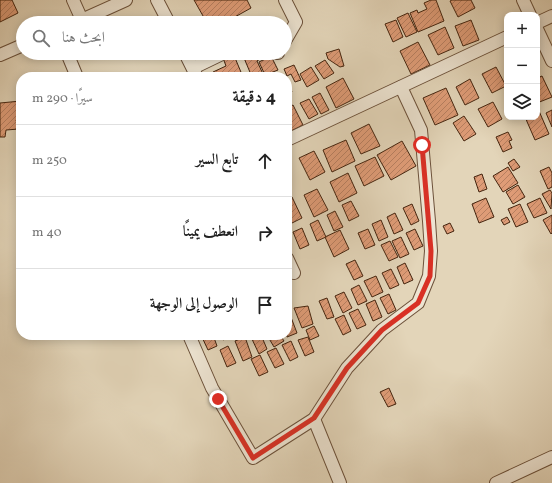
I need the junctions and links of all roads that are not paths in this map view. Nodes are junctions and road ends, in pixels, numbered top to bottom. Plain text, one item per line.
1 (73, 0) edge
2 (126, 0) edge
3 (156, 0) edge
4 (285, 0) edge
5 (523, 0) edge
6 (529, 12) edge
7 (77, 16) edge
8 (92, 16) edge
9 (165, 16) edge
10 (552, 16) edge
11 (540, 22) edge
12 (292, 29) edge
13 (540, 35) edge
14 (504, 38) edge
15 (16, 48) edge
16 (0, 55) edge
17 (70, 60) edge
18 (188, 60) edge
19 (214, 60) edge
20 (552, 61) edge
21 (75, 72) edge
22 (194, 72) edge
23 (196, 72) edge
24 (401, 87) junction
25 (292, 138) edge
26 (292, 269) edge
27 (294, 273) dead end
28 (191, 340) edge
29 (314, 418) junction
30 (552, 458) edge
31 (340, 483) edge
32 (496, 483) edge

1 - 7 street
2 - 8 street
3 - 9 street
4 - 12 street
5 - 6 street
10 - 11 street
13 - 20 street
14 - 24 street
15 - 16 street
17 - 21 street
18 - 22 street
19 - 23 street
24 - 25 street
24 - 29 street
26 - 27 street
28 - 29 street
29 - 31 street
30 - 32 street

